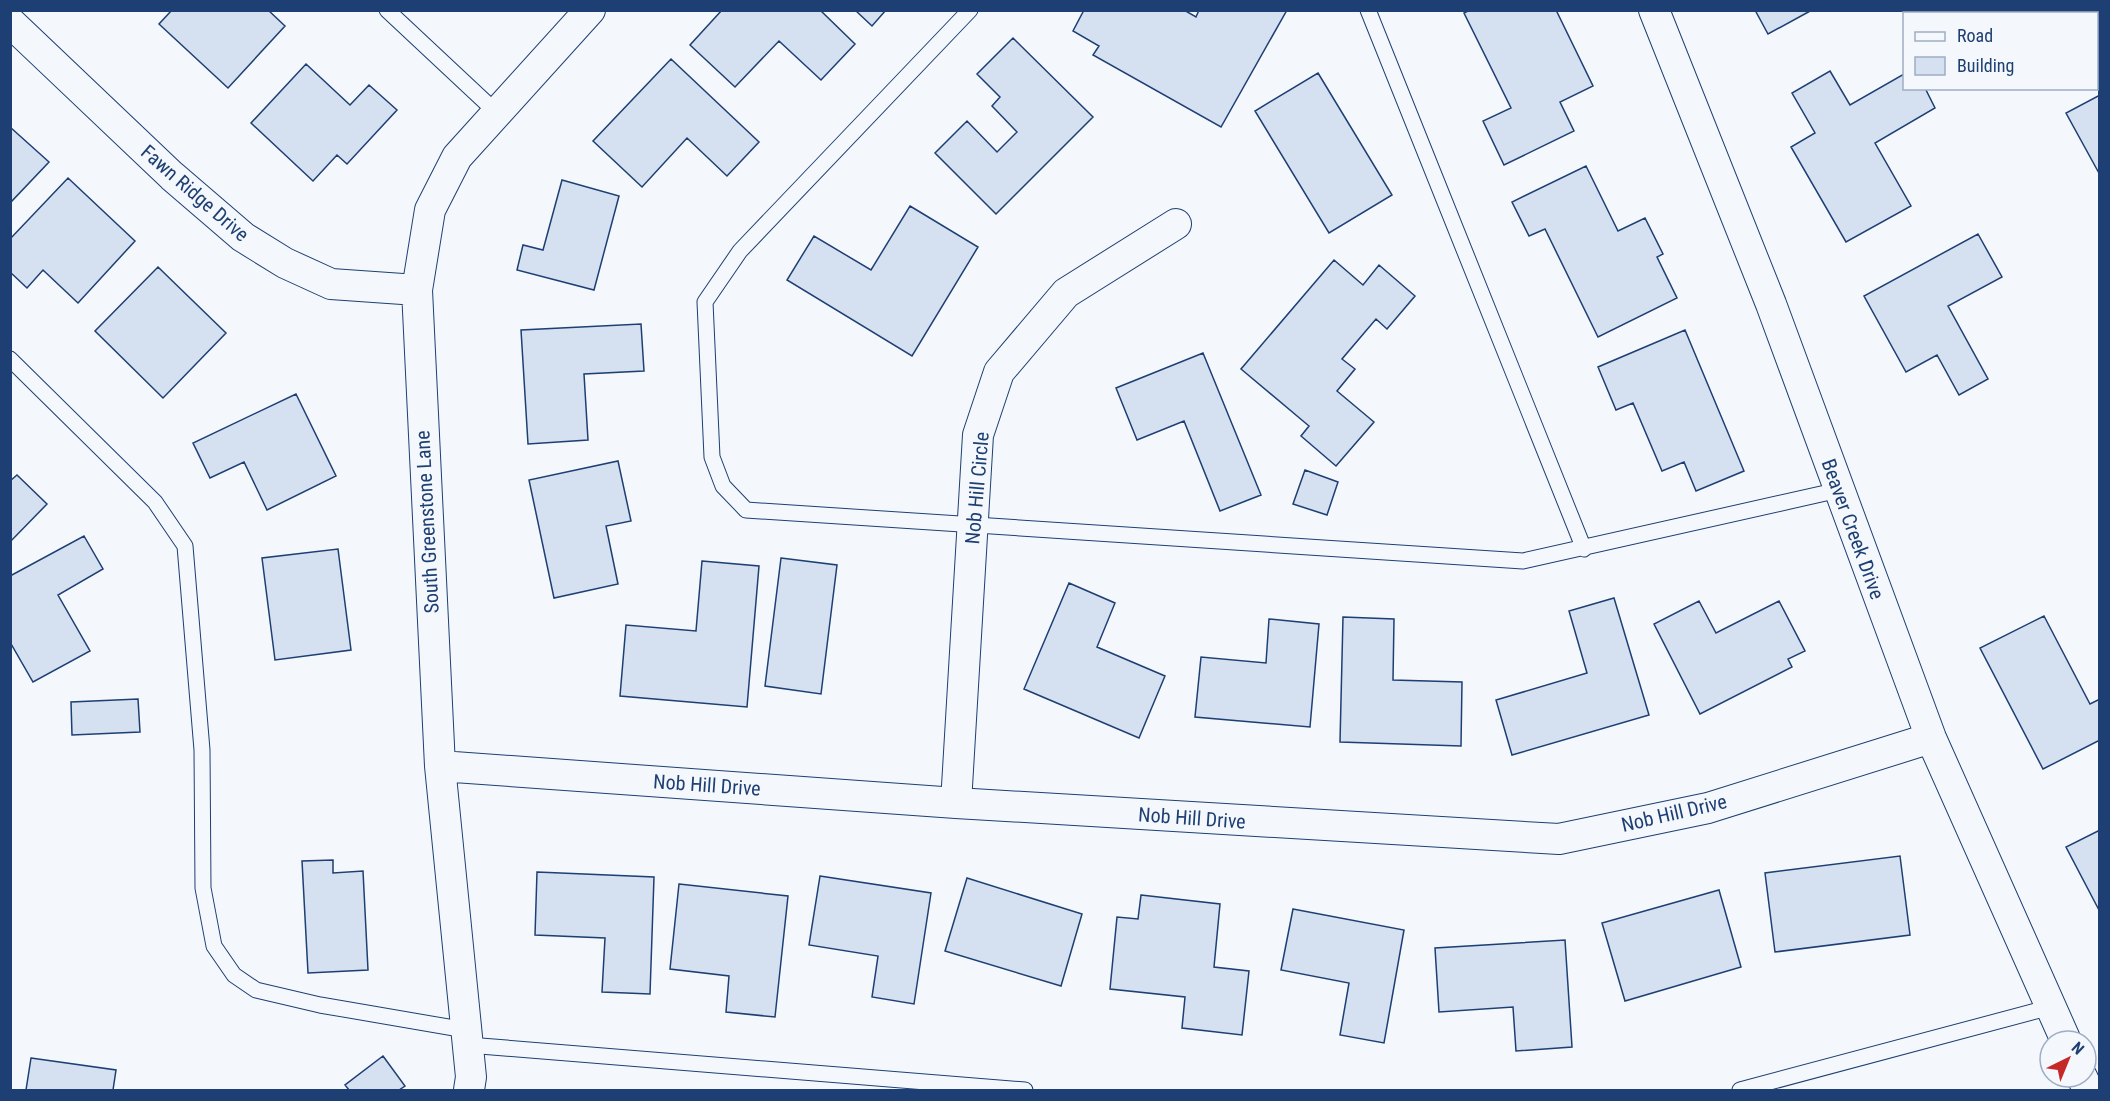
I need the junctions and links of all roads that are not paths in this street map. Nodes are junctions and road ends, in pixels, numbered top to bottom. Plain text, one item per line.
1 (387, 10) edge
2 (590, 10) edge
3 (970, 10) edge
4 (1368, 10) edge
5 (1654, 10) edge
6 (10, 22) edge
7 (496, 112) junction
8 (1176, 224) dead end
9 (417, 290) junction
10 (10, 359) edge
11 (1839, 490) junction
12 (972, 525) junction
13 (1584, 549) junction
14 (1931, 738) junction
15 (440, 766) junction
16 (956, 803) junction
17 (2051, 1007) junction
18 (2061, 1029) edge
19 (467, 1038) junction
20 (469, 1090) edge
21 (1025, 1090) edge
22 (1740, 1090) edge

1 - 7 lane
2 - 7 street, South Greenstone Lane
3 - 12 lane
4 - 13 lane
5 - 11 street, Beaver Creek Drive
6 - 9 street, Fawn Ridge Drive
7 - 9 street, South Greenstone Lane
8 - 12 street, Nob Hill Circle
9 - 15 street, South Greenstone Lane
10 - 19 lane
11 - 13 lane
11 - 14 street, Beaver Creek Drive
12 - 13 lane
12 - 16 street, Nob Hill Circle
14 - 16 street, Nob Hill Drive
14 - 17 street, Beaver Creek Drive
15 - 16 street, Nob Hill Drive
15 - 19 street, South Greenstone Lane
17 - 18 street, Beaver Creek Drive
17 - 22 lane
19 - 20 street, South Greenstone Lane
19 - 21 lane

